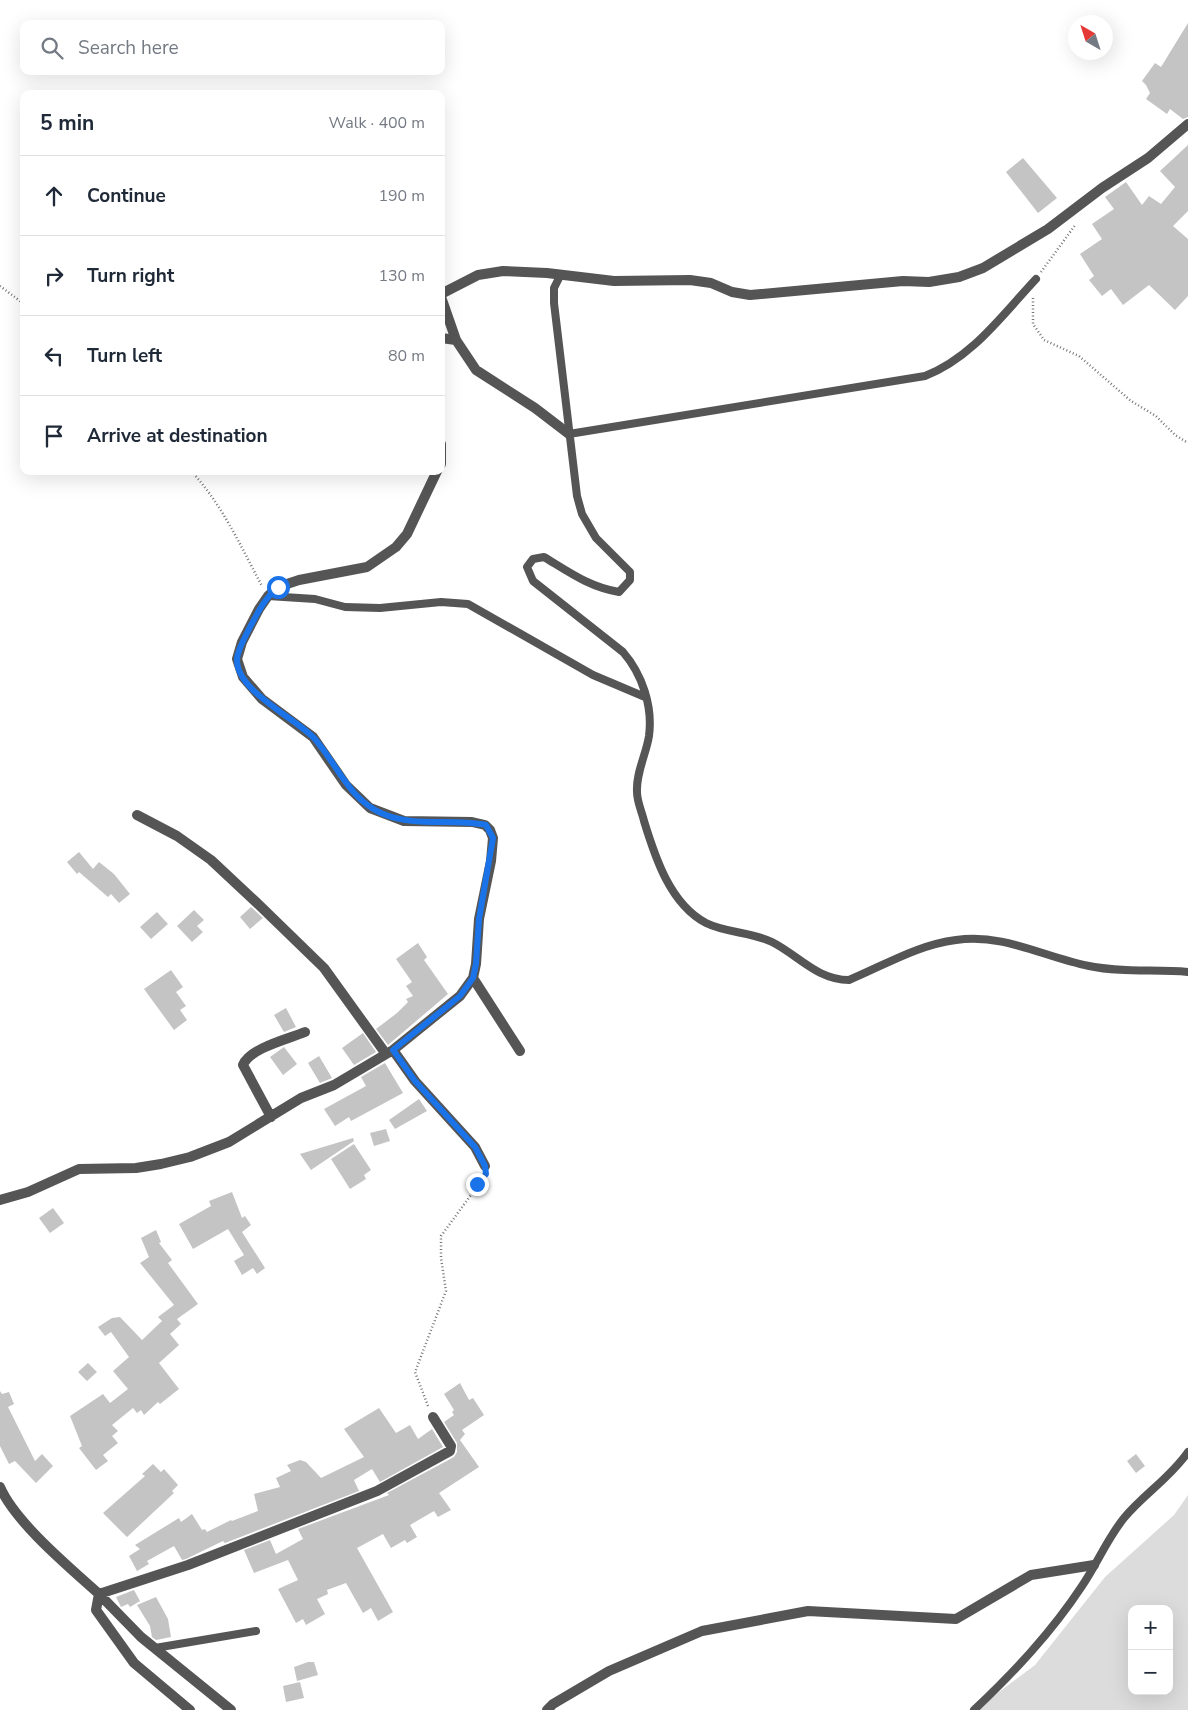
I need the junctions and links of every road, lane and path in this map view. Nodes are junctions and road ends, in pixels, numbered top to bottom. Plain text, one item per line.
1 (1188, 124) edge
2 (1080, 218) dead end
3 (560, 276) junction
4 (1036, 278) junction
5 (0, 286) edge
6 (445, 294) edge
7 (20, 301) edge
8 (445, 308) edge
9 (445, 339) edge
10 (456, 340) junction
11 (569, 434) junction
12 (1188, 443) edge
13 (195, 475) edge
14 (435, 475) edge
15 (268, 596) junction
16 (646, 697) junction
17 (137, 814) dead end
18 (1188, 972) edge
19 (473, 978) junction
20 (305, 1032) dead end
21 (520, 1051) dead end
22 (389, 1052) junction
23 (271, 1117) junction
24 (485, 1166) joint
25 (0, 1200) edge
26 (433, 1417) joint
27 (1188, 1452) edge
28 (0, 1487) edge
29 (1094, 1565) junction
30 (98, 1594) junction
31 (256, 1631) dead end
32 (155, 1648) junction
33 (190, 1710) edge
34 (231, 1710) edge
35 (547, 1710) edge
36 (974, 1710) edge

1 - 3 street
2 - 4 path
3 - 6 street
3 - 11 lane
4 - 11 lane
4 - 12 path
5 - 7 path
8 - 10 street
9 - 10 street
10 - 11 street
11 - 16 lane
13 - 15 path
14 - 15 street
15 - 16 lane
15 - 19 street
16 - 18 lane
17 - 22 street
19 - 21 street
19 - 22 street
20 - 23 street
22 - 23 street
22 - 24 street
23 - 25 street
24 - 26 path
26 - 30 street
27 - 29 lane
28 - 30 street
29 - 35 street
29 - 36 lane
30 - 32 street
30 - 33 street
31 - 32 lane
32 - 34 street

